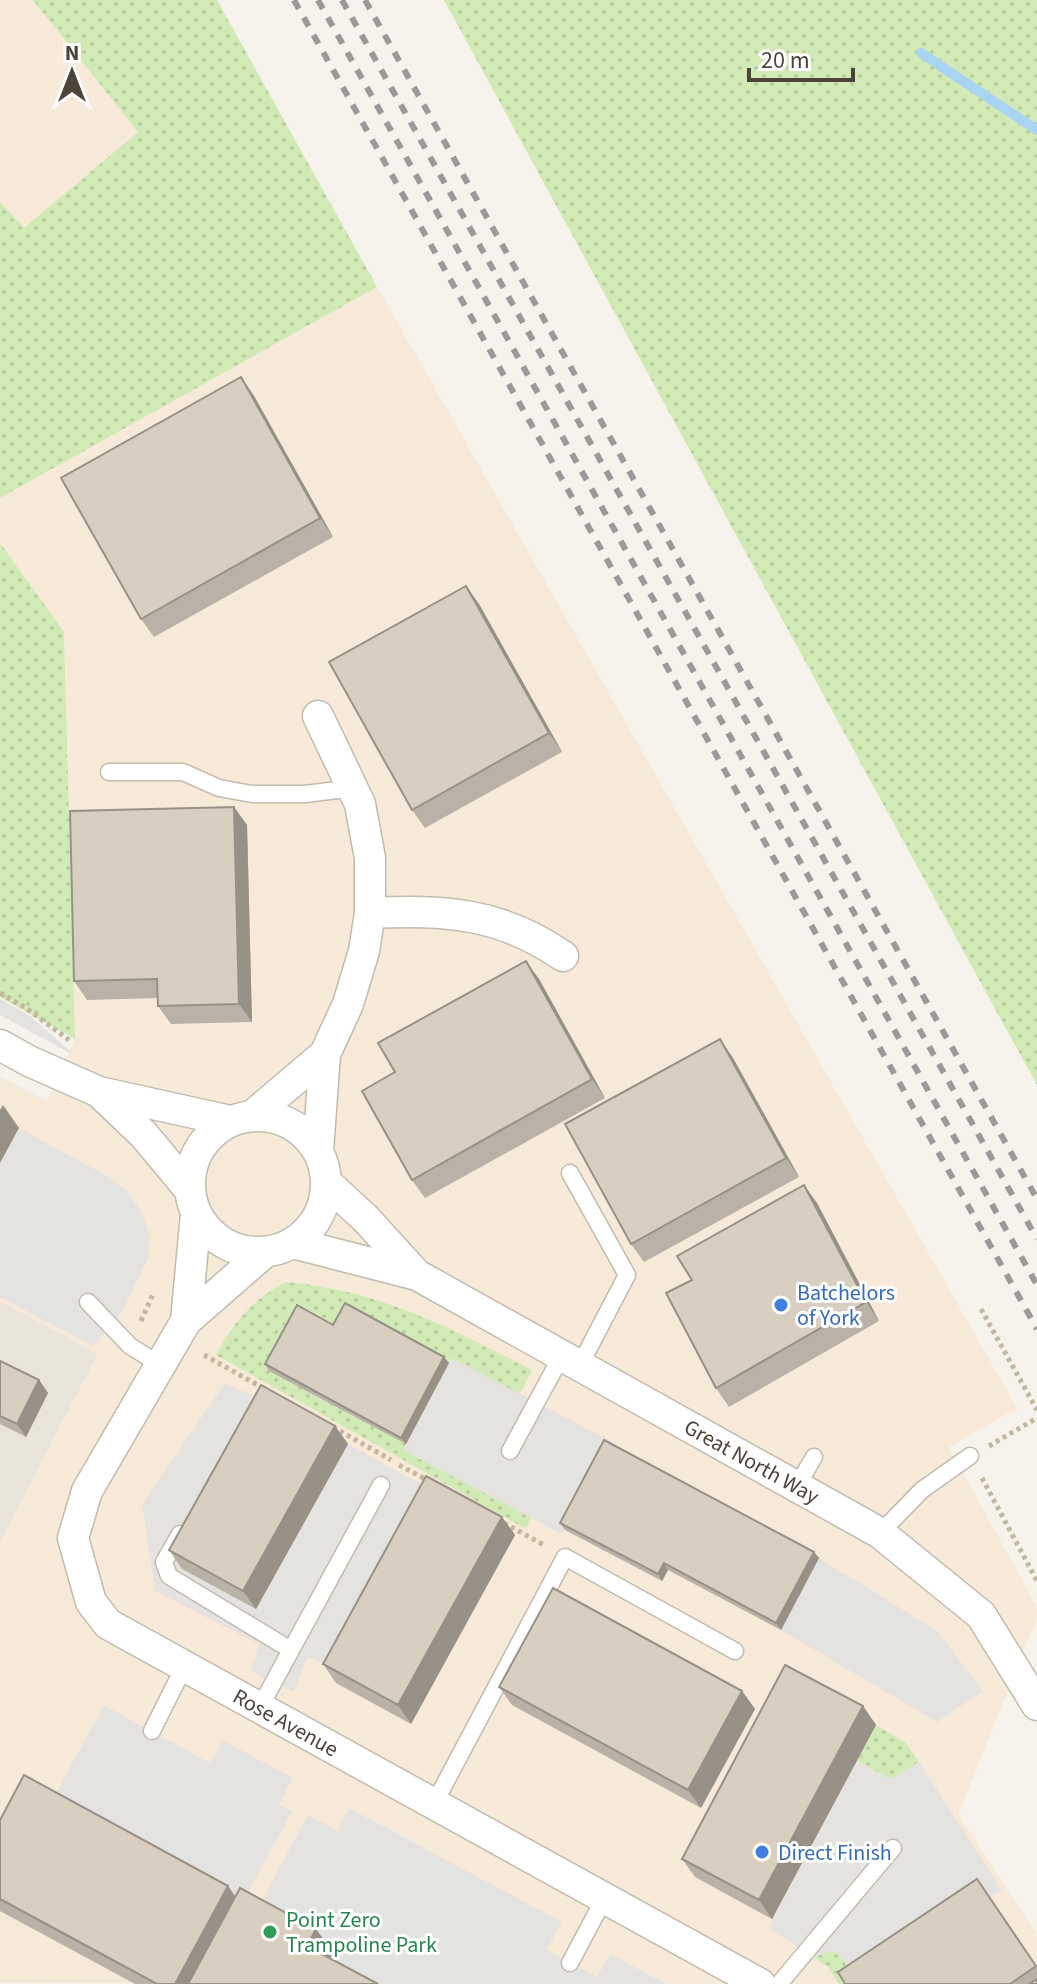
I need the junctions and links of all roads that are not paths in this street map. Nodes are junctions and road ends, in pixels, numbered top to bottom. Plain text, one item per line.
1 (318, 716) dead end
2 (109, 772) dead end
3 (353, 788) junction
4 (370, 913) junction
5 (563, 956) dead end
6 (0, 1045) edge
7 (325, 1054) junction
8 (99, 1092) junction
9 (241, 1118) junction
10 (318, 1151) junction
11 (570, 1173) dead end
12 (327, 1183) junction
13 (192, 1201) junction
14 (279, 1248) junction
15 (417, 1275) junction
16 (88, 1302) dead end
17 (181, 1330) junction
18 (571, 1360) junction
19 (159, 1364) junction
20 (510, 1451) dead end
21 (970, 1456) road end
22 (814, 1457) dead end
23 (381, 1485) dead end
24 (797, 1486) junction
25 (187, 1521) edge
26 (880, 1533) junction
27 (291, 1650) junction
28 (735, 1651) dead end
29 (184, 1667) junction
30 (1037, 1705) edge
31 (260, 1707) junction
32 (152, 1731) dead end
33 (434, 1804) junction
34 (893, 1848) dead end
35 (604, 1899) junction
36 (570, 1963) dead end
37 (760, 1984) edge
38 (779, 1984) edge

1 - 3 street
2 - 3 lane
3 - 4 street
4 - 5 street
4 - 7 street
6 - 8 street
7 - 9 street
7 - 10 street
8 - 9 street
8 - 13 street
9 - 10 street
9 - 13 street
10 - 12 street
11 - 18 lane
12 - 14 street
12 - 15 street, Great North Way
13 - 14 street
13 - 17 street, Rose Avenue
14 - 15 street, Great North Way
14 - 17 street, Rose Avenue
15 - 18 street, Great North Way
16 - 19 lane
17 - 19 street, Rose Avenue
18 - 20 lane
18 - 24 street, Great North Way
19 - 29 street, Rose Avenue
21 - 26 lane
22 - 24 lane
23 - 27 lane
24 - 26 street, Great North Way
25 - 27 lane
26 - 30 street, Great North Way
27 - 31 lane
28 - 33 lane
29 - 31 street, Rose Avenue
29 - 32 lane
31 - 33 street, Rose Avenue
33 - 35 street, Rose Avenue
34 - 38 lane
35 - 36 lane
35 - 37 street, Rose Avenue

